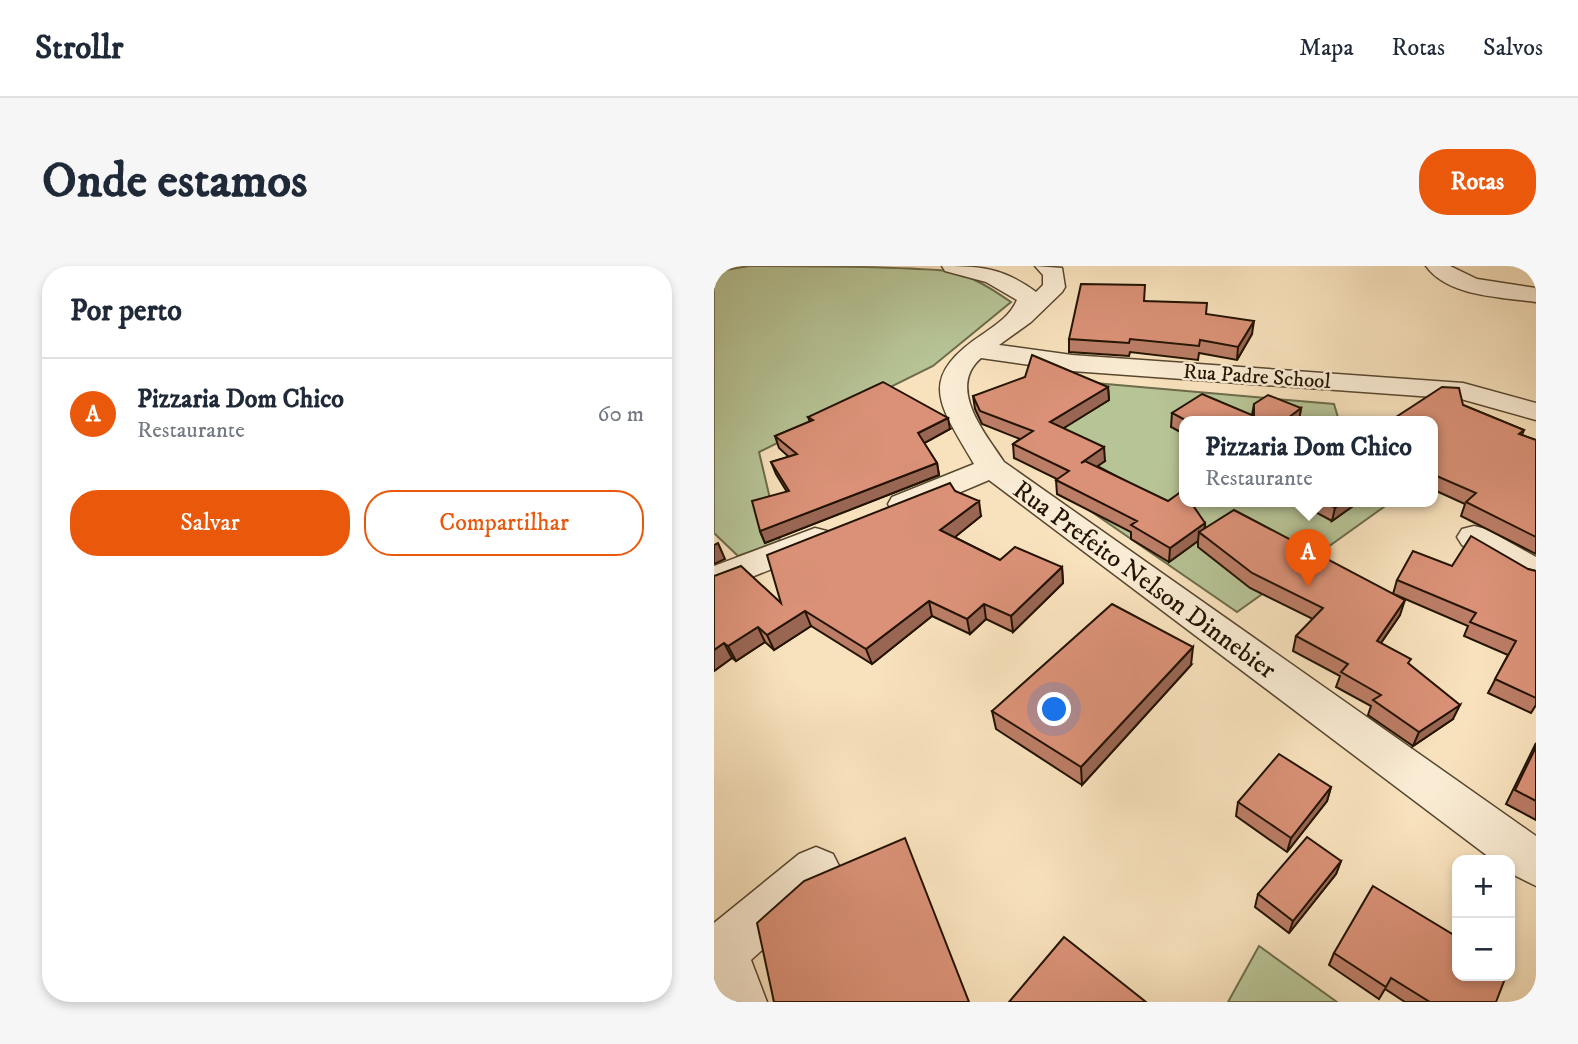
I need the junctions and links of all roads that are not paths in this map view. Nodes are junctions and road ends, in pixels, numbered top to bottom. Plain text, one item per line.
1 (953, 266) edge
2 (1046, 266) edge
3 (1437, 266) edge
4 (1536, 295) edge
5 (1023, 317) junction
6 (976, 350) junction
7 (1536, 412) edge
8 (992, 468) junction
9 (878, 514) edge
10 (841, 529) edge
11 (1474, 537) edge
12 (1536, 572) edge
13 (714, 580) edge
14 (1536, 863) edge
15 (816, 870) dead end
16 (718, 954) edge
17 (739, 1002) edge

1 - 5 street
2 - 5 street, Rua Prefeito Nelson Dinnebier
3 - 4 street
5 - 6 street, Rua Prefeito Nelson Dinnebier
6 - 7 street, Rua Padre School
6 - 8 street, Rua Prefeito Nelson Dinnebier
8 - 9 street
8 - 14 street, Rua Prefeito Nelson Dinnebier
10 - 13 street
11 - 12 street
15 - 16 street
16 - 17 street

